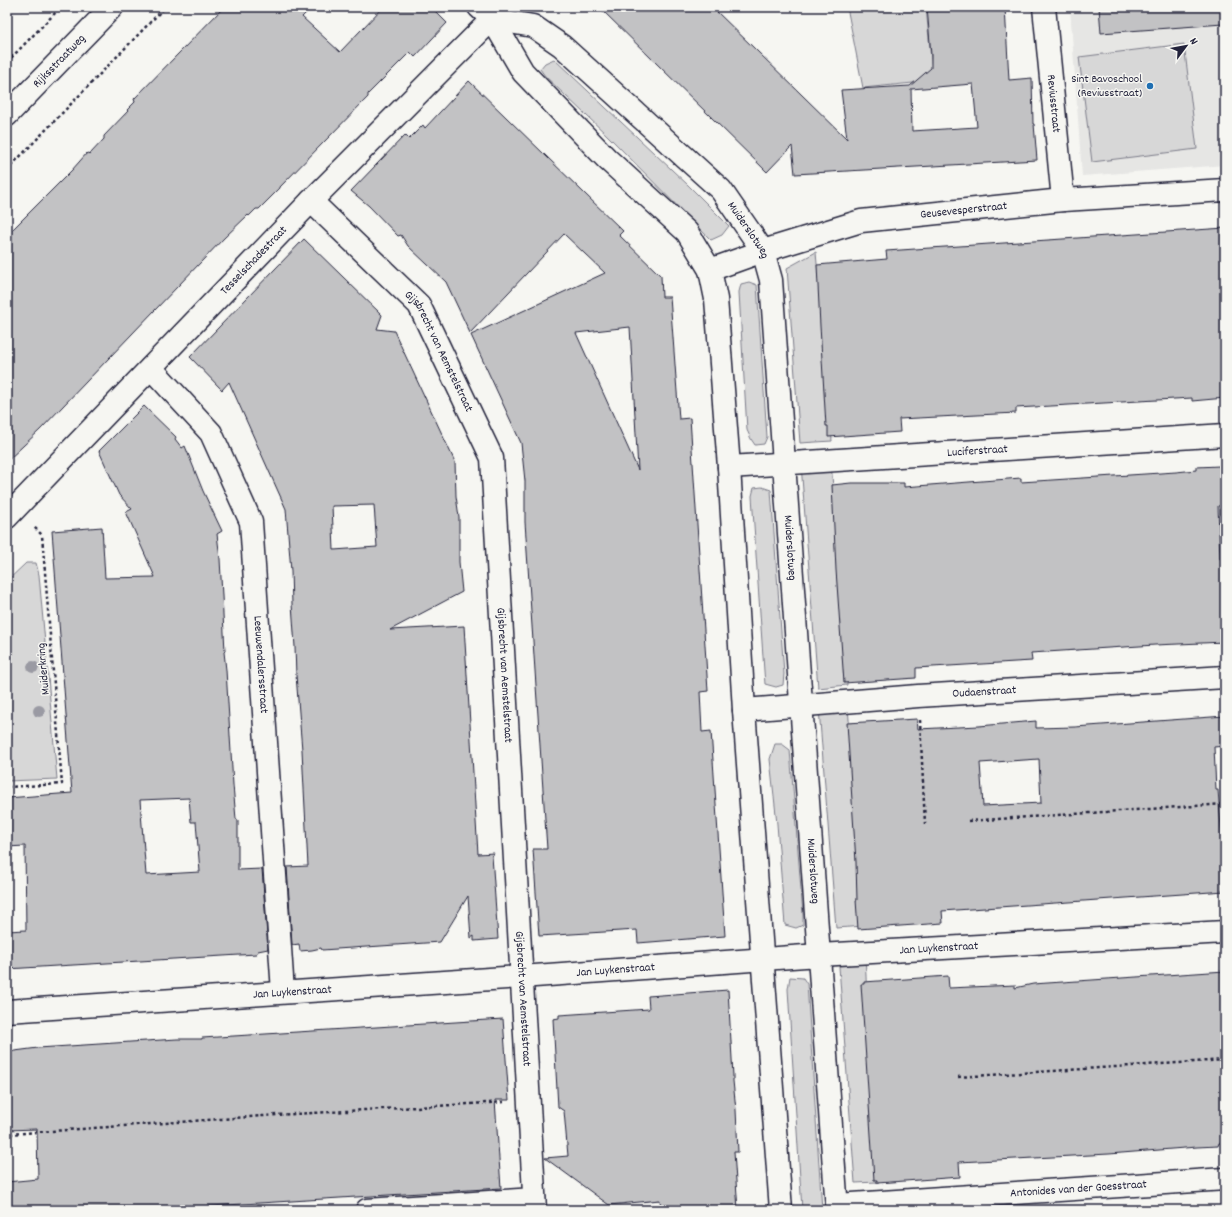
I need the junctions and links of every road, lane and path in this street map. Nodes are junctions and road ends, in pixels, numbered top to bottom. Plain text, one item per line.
1 (61, 7) edge
2 (112, 7) edge
3 (165, 7) edge
4 (1044, 7) edge
5 (492, 11) edge
6 (7, 62) edge
7 (7, 115) edge
8 (7, 170) edge
9 (1225, 190) edge
10 (1063, 200) junction
11 (311, 201) junction
12 (763, 251) junction
13 (710, 270) junction
14 (151, 368) junction
15 (1225, 435) edge
16 (785, 464) junction
17 (729, 467) junction
18 (11, 513) edge
19 (1225, 677) edge
20 (918, 696) junction
21 (802, 704) junction
22 (744, 710) junction
23 (7, 788) edge
24 (1225, 804) edge
25 (968, 821) dead end
26 (925, 824) dead end
27 (1225, 932) edge
28 (819, 955) junction
29 (763, 960) junction
30 (521, 977) junction
31 (283, 992) junction
32 (7, 1011) edge
33 (1225, 1060) edge
34 (958, 1077) dead end
35 (529, 1100) junction
36 (10, 1134) dead end
37 (1225, 1180) edge
38 (535, 1205) edge
39 (837, 1208) edge
40 (367, 1210) edge
41 (781, 1210) edge

1 - 6 path
2 - 7 street, Rijksstraatweg
3 - 8 path
4 - 10 street, Reviusstraat
5 - 11 street, Tesselschadestraat
5 - 12 street, Muiderslotweg
5 - 13 street
9 - 10 street, Geusevesperstraat
10 - 12 street, Geusevesperstraat
11 - 14 street, Tesselschadestraat
11 - 30 street, Gijsbrecht van Aemstelstraat
12 - 13 street, Geusevesperstraat
12 - 16 street, Muiderslotweg
13 - 17 street
14 - 18 street, Tesselschadestraat
14 - 31 street, Leeuwendalersstraat
15 - 16 street, Luciferstraat
16 - 17 street, Luciferstraat
16 - 21 street, Muiderslotweg
17 - 22 street
18 - 23 path, Muiderkring
19 - 20 street, Oudaenstraat
20 - 21 street, Oudaenstraat
20 - 26 path
21 - 22 street, Oudaenstraat
21 - 28 street, Muiderslotweg
22 - 29 street
24 - 25 path
27 - 28 street, Jan Luykenstraat
28 - 29 street, Jan Luykenstraat
28 - 39 street, Muiderslotweg
29 - 30 street, Jan Luykenstraat
29 - 41 street
30 - 31 street, Jan Luykenstraat
30 - 35 street, Gijsbrecht van Aemstelstraat
31 - 32 street, Jan Luykenstraat
33 - 34 path
35 - 36 path
35 - 38 street, Gijsbrecht van Aemstelstraat
37 - 39 street, Antonides van der Goesstraat
38 - 40 street

